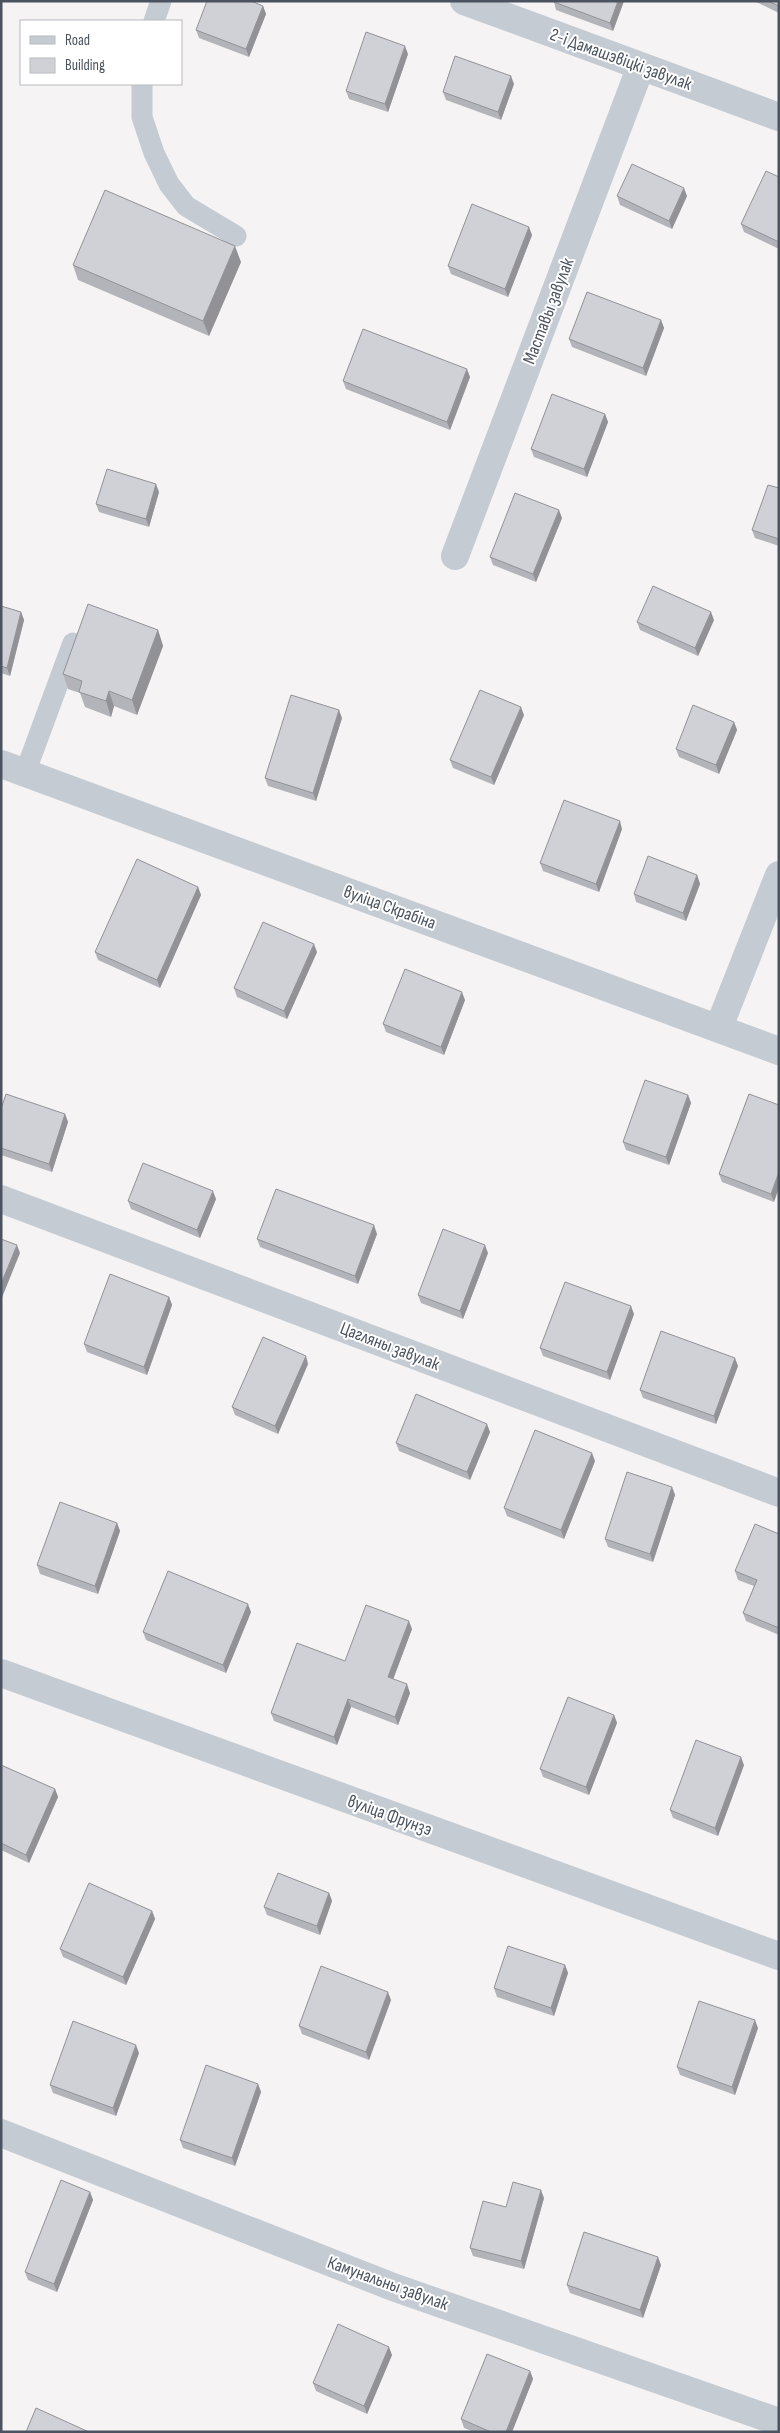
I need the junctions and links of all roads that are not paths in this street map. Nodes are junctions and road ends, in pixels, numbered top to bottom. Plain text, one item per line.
1 (161, 1) edge
2 (464, 1) edge
3 (154, 20) edge
4 (641, 66) junction
5 (142, 85) edge
6 (779, 117) edge
7 (236, 236) dead end
8 (455, 556) dead end
9 (73, 643) edge
10 (13, 769) edge
11 (779, 875) edge
12 (719, 1027) junction
13 (779, 1051) edge
14 (1, 1199) edge
15 (779, 1493) edge
16 (1, 1674) edge
17 (779, 1956) edge
18 (1, 2133) edge
19 (779, 2422) edge

1 - 3 lane
2 - 4 street, 2-і Дамашэвіцкі завулак
4 - 6 street, 2-і Дамашэвіцкі завулак
4 - 8 street, Маставы завулак
5 - 7 lane
9 - 10 lane
10 - 12 street, вуліца Скрабіна
11 - 12 street
12 - 13 street, вуліца Скрабіна
14 - 15 street, Цагляны завулак
16 - 17 street, вуліца Фрунзэ
18 - 19 street, Камунальны завулак

